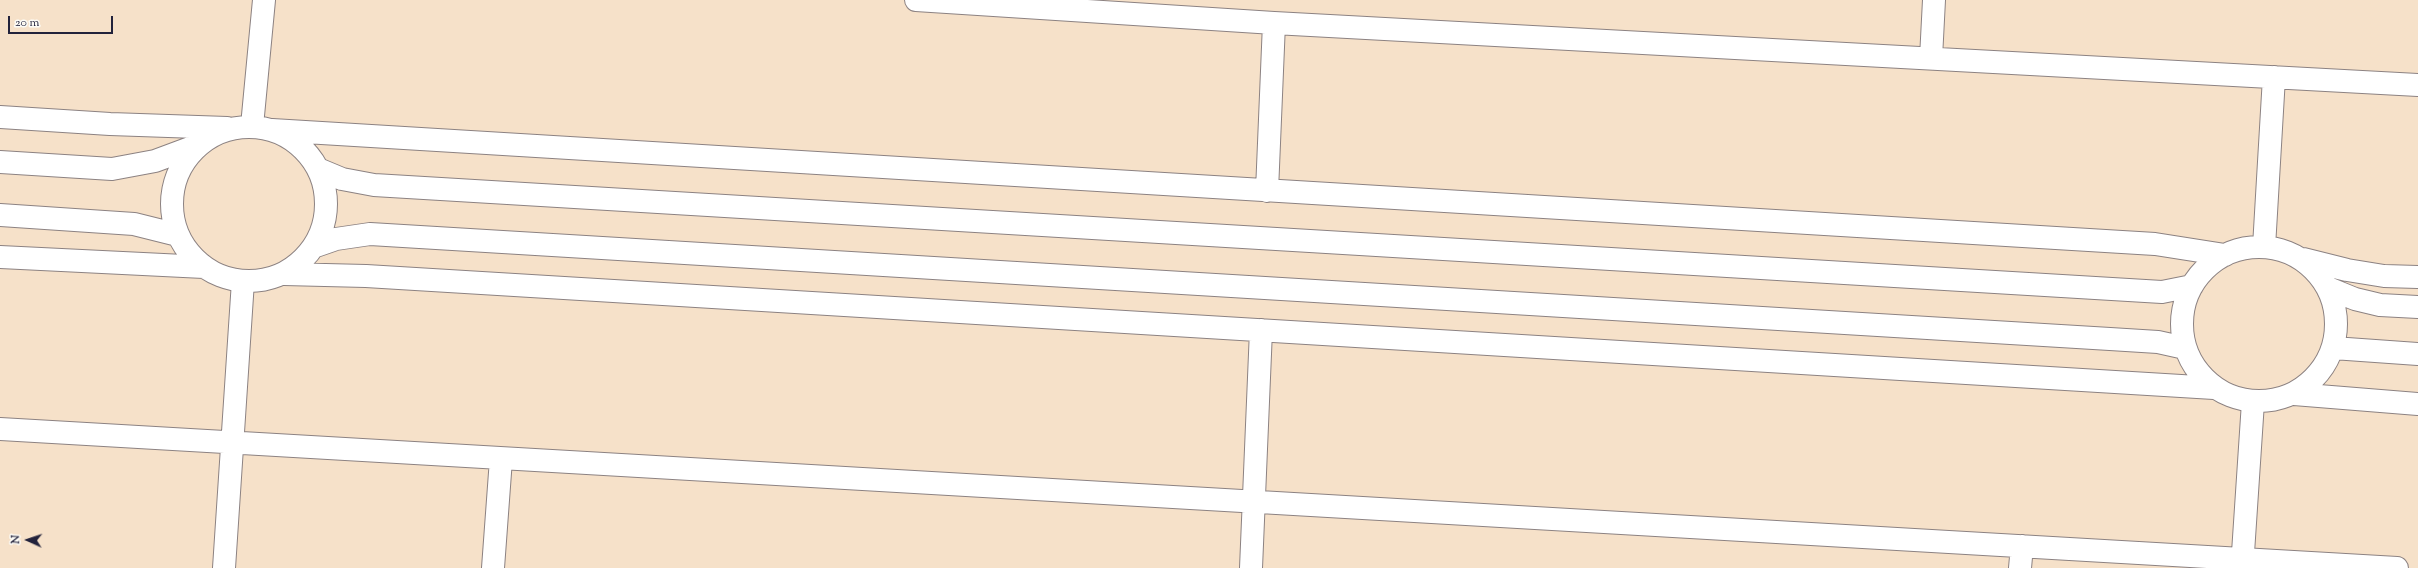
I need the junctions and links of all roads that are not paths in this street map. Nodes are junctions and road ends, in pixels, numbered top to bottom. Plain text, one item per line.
1 (264, 0) edge
2 (916, 0) edge
3 (1934, 0) edge
4 (1067, 4) edge
5 (1274, 23) junction
6 (1931, 58) junction
7 (2274, 77) junction
8 (2418, 85) edge
9 (0, 117) edge
10 (252, 128) junction
11 (199, 145) junction
12 (0, 162) edge
13 (318, 169) junction
14 (1267, 191) junction
15 (0, 215) edge
16 (178, 235) junction
17 (314, 247) junction
18 (2264, 247) junction
19 (2225, 255) junction
20 (0, 257) edge
21 (2302, 259) junction
22 (204, 267) junction
23 (284, 274) junction
24 (2418, 277) edge
25 (243, 281) junction
26 (2192, 286) junction
27 (2328, 288) junction
28 (2418, 307) edge
29 (1262, 330) junction
30 (2186, 348) junction
31 (2333, 348) junction
32 (2418, 354) edge
33 (2214, 388) junction
34 (2294, 394) junction
35 (2253, 402) junction
36 (2418, 404) edge
37 (0, 429) edge
38 (232, 444) junction
39 (501, 459) junction
40 (1254, 502) junction
41 (2022, 546) junction
42 (2242, 563) edge
43 (224, 568) edge
44 (493, 568) edge
45 (1251, 568) edge
46 (2020, 568) edge
47 (2397, 568) edge

1 - 10 street
2 - 4 street
3 - 6 street
4 - 5 street
5 - 6 street
5 - 14 street
6 - 7 street
7 - 8 street
7 - 18 street
9 - 10 street
10 - 11 street
10 - 13 street
10 - 14 street
11 - 12 street
11 - 16 street
13 - 17 street
13 - 26 street
14 - 19 street
15 - 16 street
16 - 22 street
17 - 23 street
17 - 30 street
18 - 19 street
18 - 21 street
19 - 26 street
20 - 22 street
21 - 24 street
21 - 27 street
22 - 25 street
23 - 25 street
23 - 29 street
25 - 38 street
26 - 30 street
27 - 28 street
27 - 31 street
29 - 33 street
29 - 40 street
30 - 33 street
31 - 32 street
31 - 34 street
33 - 35 street
34 - 35 street
34 - 36 street
35 - 42 street
37 - 38 street
38 - 39 street
38 - 43 street
39 - 40 street
39 - 44 street
40 - 41 street
40 - 45 street
41 - 42 street
41 - 46 street
42 - 47 street

